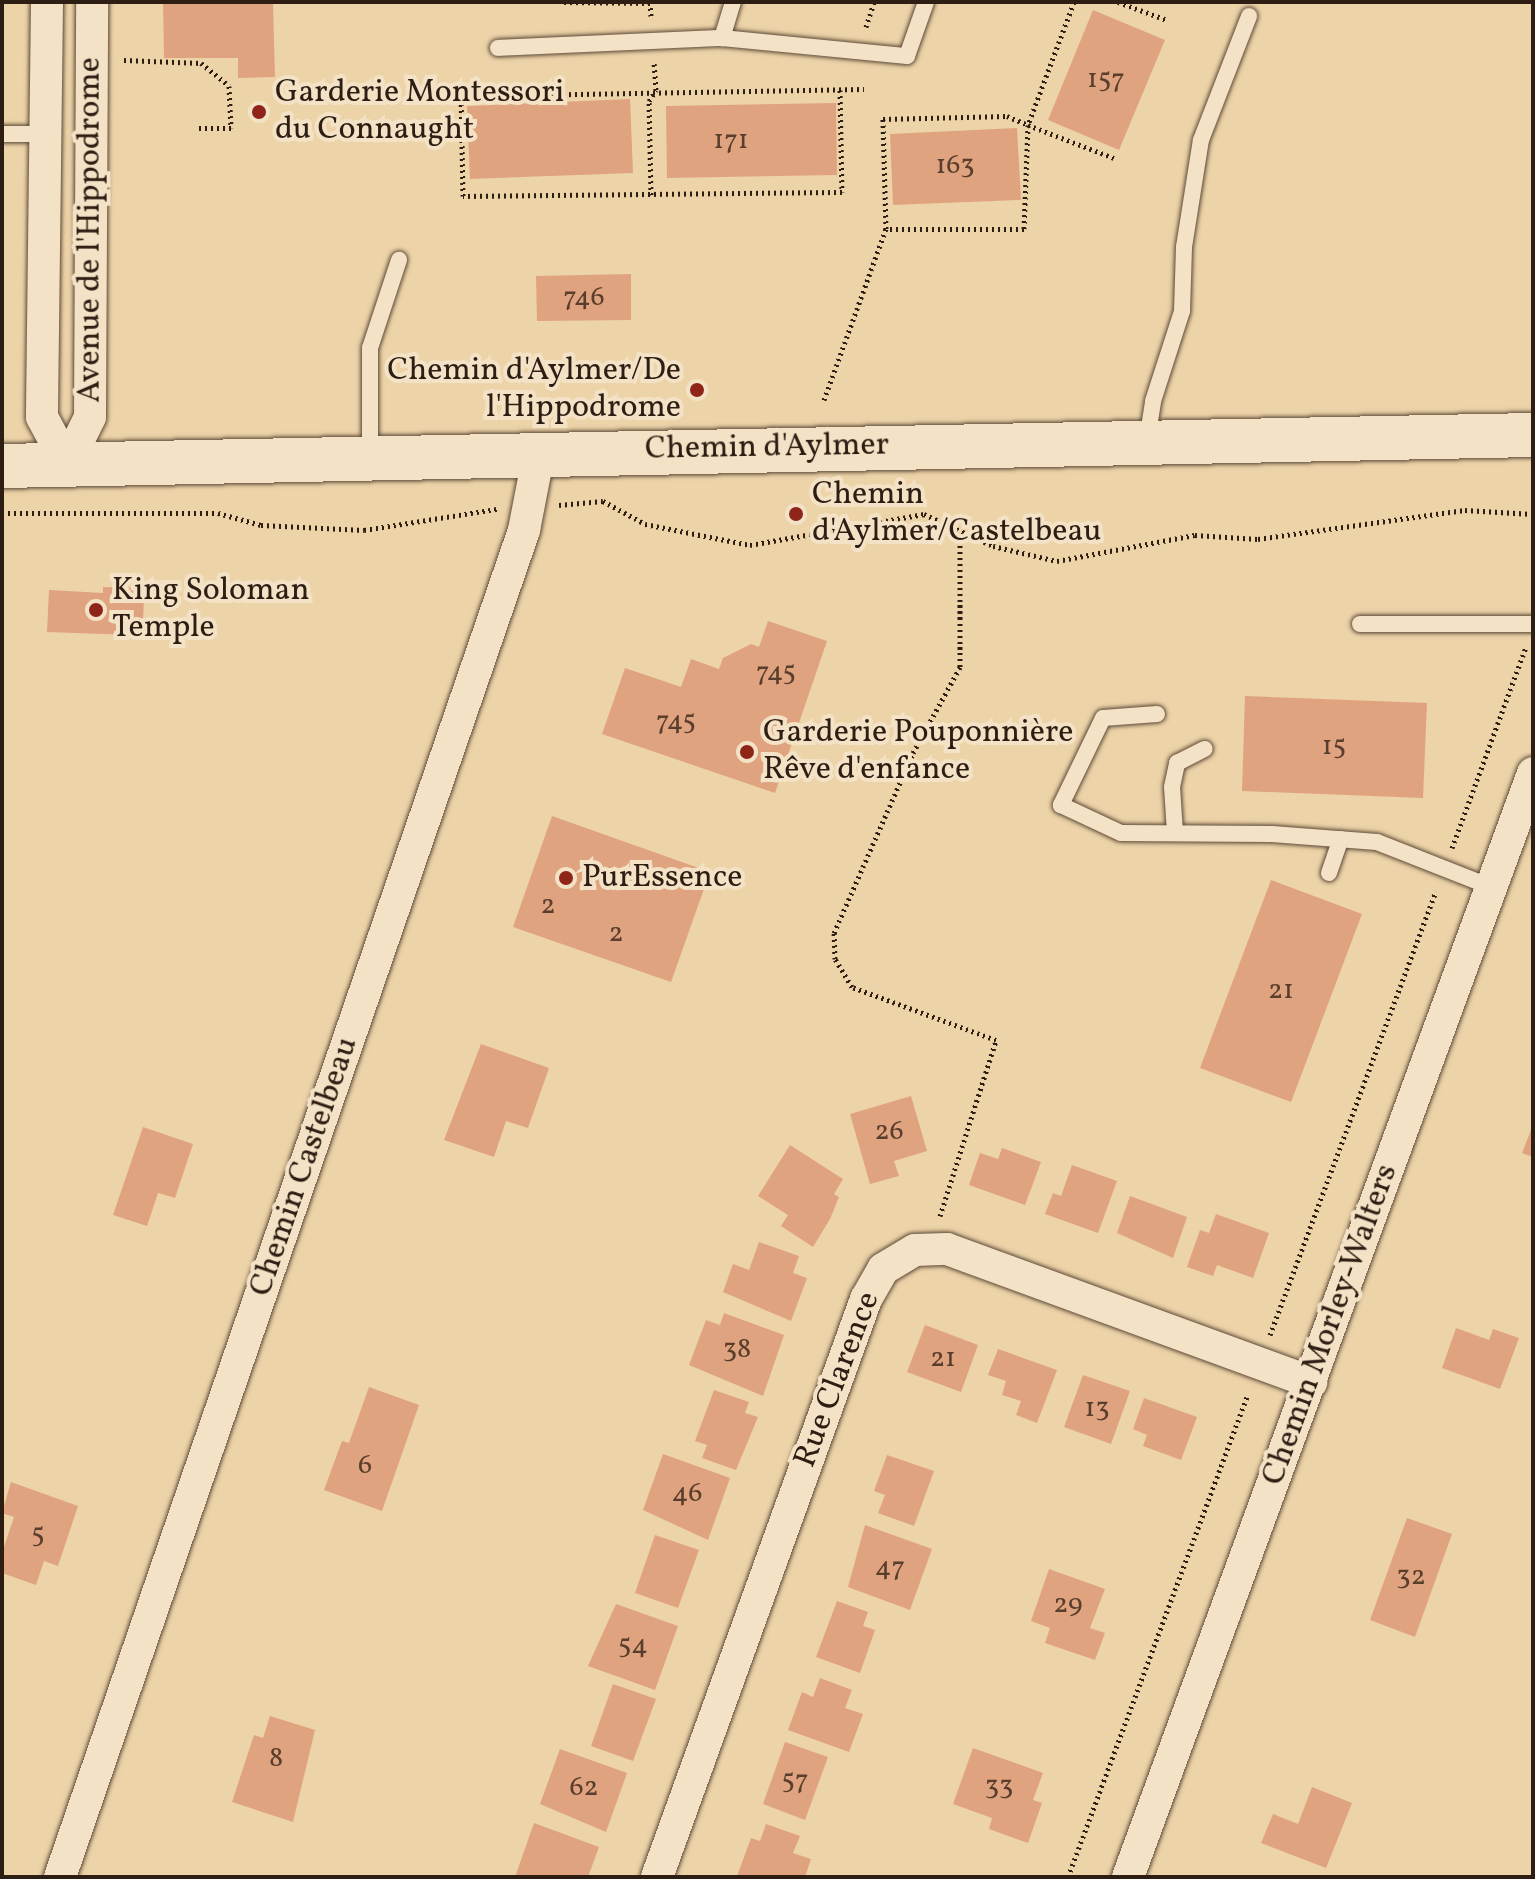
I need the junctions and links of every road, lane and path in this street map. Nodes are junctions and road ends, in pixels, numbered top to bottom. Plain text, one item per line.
1 (47, 2) edge
2 (92, 2) edge
3 (564, 2) edge
4 (650, 2) edge
5 (733, 2) edge
6 (926, 2) edge
7 (1074, 2) edge
8 (1118, 2) edge
9 (1249, 16) dead end
10 (1167, 20) dead end
11 (722, 38) junction
12 (653, 41) junction
13 (498, 48) dead end
14 (115, 59) dead end
15 (864, 89) dead end
16 (840, 90) junction
17 (653, 94) junction
18 (1028, 125) junction
19 (199, 128) dead end
20 (2, 134) edge
21 (45, 134) junction
22 (1114, 158) dead end
23 (651, 195) junction
24 (886, 229) junction
25 (399, 260) dead end
26 (824, 400) dead end
27 (1533, 435) edge
28 (1147, 440) junction
29 (539, 453) junction
30 (370, 462) junction
31 (67, 464) junction
32 (2, 466) edge
33 (529, 507) junction
34 (2, 513) edge
35 (1533, 514) edge
36 (960, 531) junction
37 (1360, 624) dead end
38 (1533, 624) edge
39 (1157, 714) dead end
40 (1205, 749) dead end
41 (1533, 773) edge
42 (1175, 833) junction
43 (1341, 839) junction
44 (1444, 868) junction
45 (1329, 873) dead end
46 (1491, 887) junction
47 (930, 1248) junction
48 (1259, 1363) junction
49 (1311, 1382) junction
50 (60, 1877) edge
51 (657, 1877) edge
52 (1068, 1877) edge
53 (1128, 1877) edge

1 - 21 street, Avenue de l'Hippodrome
2 - 31 street, Avenue de l'Hippodrome
3 - 4 path
4 - 12 path
5 - 11 lane
6 - 11 lane
7 - 18 path
8 - 10 path
9 - 28 lane
11 - 12 lane
12 - 13 lane
12 - 17 path
14 - 19 path
15 - 16 path
16 - 17 path
16 - 23 path
17 - 23 path
17 - 23 path
18 - 22 path
18 - 24 path
18 - 24 path
20 - 21 lane
21 - 31 street, Avenue de l'Hippodrome
24 - 26 path
25 - 30 lane
27 - 28 main road, Chemin d'Aylmer
28 - 29 main road, Chemin d'Aylmer
29 - 30 main road, Chemin d'Aylmer
29 - 33 street, Chemin Castelbeau
30 - 31 main road, Chemin d'Aylmer
31 - 32 main road, Chemin d'Aylmer
33 - 34 path
33 - 36 path
33 - 50 street, Chemin Castelbeau
35 - 36 path
36 - 47 path
37 - 38 lane
38 - 44 path
39 - 42 lane
40 - 42 lane
41 - 46 street, Chemin Morley-Walters
42 - 43 lane
43 - 44 lane
43 - 45 lane
44 - 46 lane
44 - 48 path
46 - 49 street, Chemin Morley-Walters
47 - 48 street
47 - 51 street, Rue Clarence
48 - 49 street
48 - 52 path
49 - 53 street, Chemin Morley-Walters

